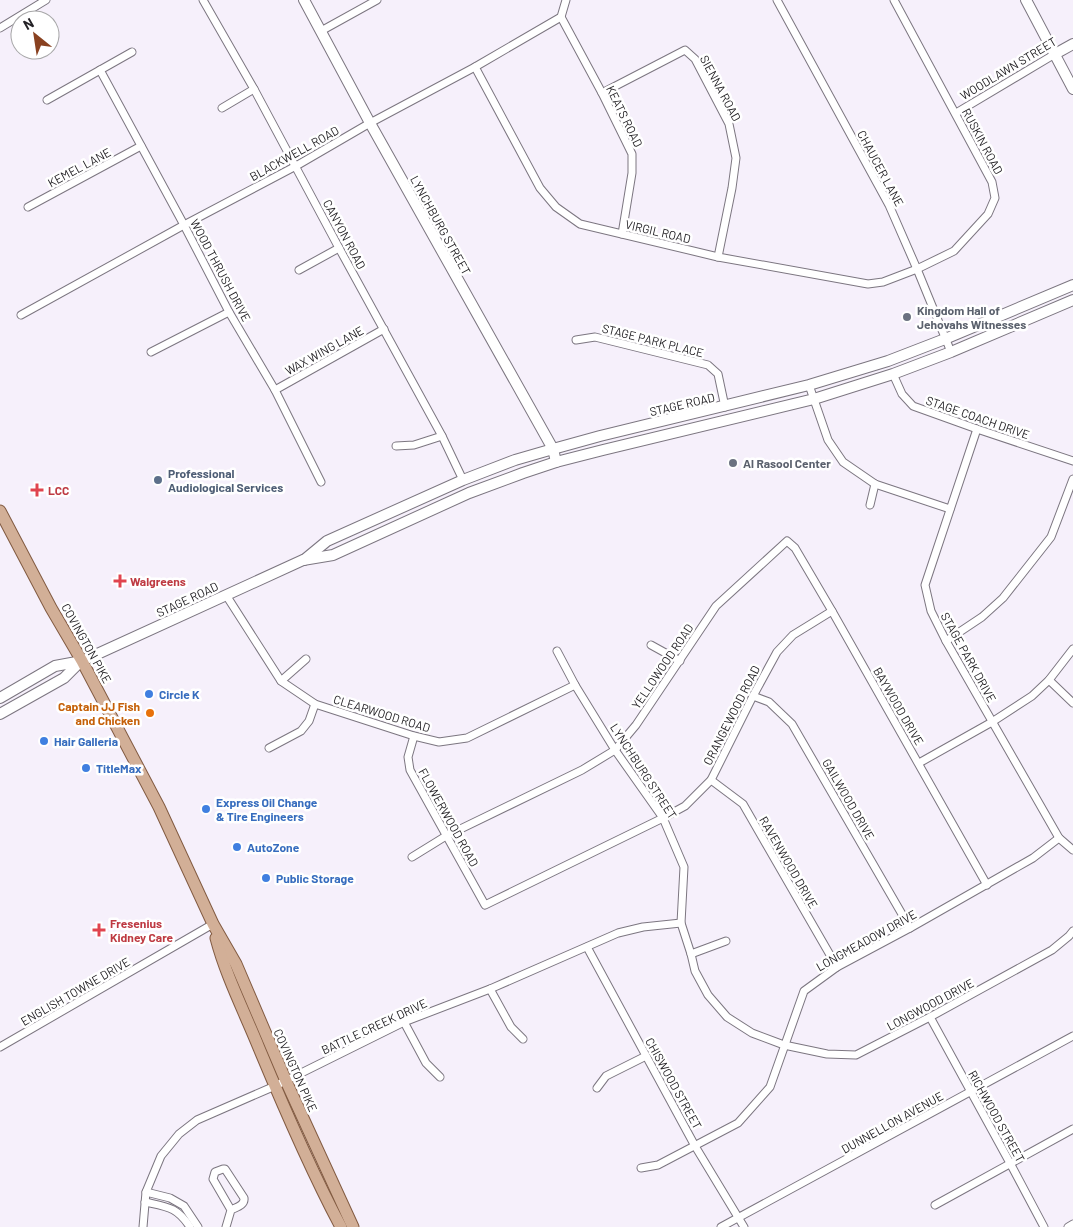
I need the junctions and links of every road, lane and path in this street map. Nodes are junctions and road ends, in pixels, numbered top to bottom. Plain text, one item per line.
1 (46, 0) edge
2 (203, 0) edge
3 (304, 0) edge
4 (377, 0) edge
5 (566, 0) edge
6 (777, 0) edge
7 (894, 0) edge
8 (1026, 0) edge
9 (561, 17) junction
10 (0, 28) edge
11 (321, 31) junction
12 (1073, 44) edge
13 (132, 52) dead end
14 (1055, 54) junction
15 (476, 67) junction
16 (100, 70) junction
17 (254, 89) junction
18 (1073, 89) edge
19 (602, 92) junction
20 (48, 100) dead end
21 (222, 108) dead end
22 (956, 113) junction
23 (370, 123) junction
24 (141, 146) junction
25 (296, 166) junction
26 (28, 207) dead end
27 (184, 225) junction
28 (622, 234) junction
29 (339, 248) junction
30 (718, 257) junction
31 (299, 270) dead end
32 (917, 270) junction
33 (1073, 285) edge
34 (1073, 300) edge
35 (229, 312) junction
36 (21, 315) dead end
37 (384, 330) junction
38 (945, 339) junction
39 (576, 340) dead end
40 (151, 352) dead end
41 (951, 352) junction
42 (893, 374) junction
43 (809, 385) junction
44 (275, 390) junction
45 (814, 399) junction
46 (725, 406) junction
47 (977, 429) junction
48 (442, 436) junction
49 (396, 446) dead end
50 (553, 449) junction
51 (1073, 461) edge
52 (556, 462) junction
53 (1073, 479) edge
54 (464, 480) junction
55 (321, 482) dead end
56 (875, 484) junction
57 (870, 506) dead end
58 (950, 508) junction
59 (0, 512) edge
60 (787, 541) joint
61 (303, 560) junction
62 (226, 594) junction
63 (832, 611) junction
64 (946, 640) junction
65 (651, 645) dead end
66 (1073, 649) edge
67 (556, 651) dead end
68 (306, 659) dead end
69 (82, 661) junction
70 (680, 661) junction
71 (1049, 680) junction
72 (281, 681) junction
73 (575, 685) junction
74 (753, 696) junction
75 (0, 698) edge
76 (1073, 702) edge
77 (315, 704) junction
78 (0, 714) edge
79 (992, 722) junction
80 (414, 736) junction
81 (269, 748) dead end
82 (615, 750) junction
83 (919, 763) junction
84 (711, 780) junction
85 (663, 818) junction
86 (446, 836) junction
87 (1059, 838) junction
88 (1073, 850) edge
89 (412, 857) dead end
90 (987, 885) junction
91 (485, 905) joint
92 (681, 923) junction
93 (213, 924) junction
94 (910, 928) junction
95 (1073, 931) edge
96 (726, 941) dead end
97 (587, 947) junction
98 (691, 954) junction
99 (837, 967) junction
100 (490, 989) junction
101 (930, 1017) junction
102 (404, 1022) junction
103 (1073, 1036) edge
104 (523, 1039) dead end
105 (784, 1045) junction
106 (0, 1047) edge
107 (646, 1056) junction
108 (440, 1077) dead end
109 (280, 1084) junction
110 (597, 1088) dead end
111 (971, 1091) junction
112 (1073, 1129) edge
113 (695, 1146) junction
114 (1010, 1163) junction
115 (641, 1168) dead end
116 (146, 1192) junction
117 (146, 1202) junction
118 (935, 1204) dead end
119 (231, 1210) junction
120 (739, 1217) junction
121 (1073, 1224) edge
122 (143, 1227) edge
123 (190, 1227) edge
124 (198, 1227) edge
125 (226, 1227) edge
126 (341, 1227) edge
127 (353, 1227) edge
128 (721, 1227) edge
129 (744, 1227) edge
130 (1044, 1227) edge
131 (1068, 1227) edge

1 - 10 street
2 - 17 street, CANYON ROAD
3 - 11 main road, LYNCHBURG STREET
4 - 11 street
5 - 9 street
6 - 32 street, CHAUCER LANE
7 - 22 street, RUSKIN ROAD
8 - 14 main road
9 - 15 street, BLACKWELL ROAD
9 - 19 street, KEATS ROAD
11 - 23 main road, LYNCHBURG STREET
12 - 14 main road, WOODLAWN STREET
13 - 16 street
14 - 18 main road
14 - 22 street, WOODLAWN STREET
15 - 23 street, BLACKWELL ROAD
15 - 28 street, VIRGIL ROAD
16 - 20 street
16 - 24 street, WOOD THRUSH DRIVE
17 - 21 street
17 - 25 street, CANYON ROAD
19 - 28 street, KEATS ROAD
19 - 30 street, SIENNA ROAD
22 - 32 street, RUSKIN ROAD
23 - 25 street, BLACKWELL ROAD
23 - 50 main road, LYNCHBURG STREET
24 - 26 street, KEMEL LANE
24 - 27 street, WOOD THRUSH DRIVE
25 - 27 street, BLACKWELL ROAD
25 - 29 street, CANYON ROAD
27 - 35 street, WOOD THRUSH DRIVE
27 - 36 street, BLACKWELL ROAD
28 - 30 street, VIRGIL ROAD
29 - 31 street
29 - 37 street, CANYON ROAD
30 - 32 street, VIRGIL ROAD
32 - 38 street, CHAUCER LANE
33 - 38 main road, STAGE ROAD
34 - 41 main road, STAGE ROAD
35 - 40 street
35 - 44 street, WOOD THRUSH DRIVE
37 - 44 street, WAX WING LANE
37 - 48 street, CANYON ROAD
38 - 41 street, CHAUCER LANE
38 - 43 main road, STAGE ROAD
39 - 46 street, STAGE PARK PLACE
41 - 42 main road, STAGE ROAD
42 - 45 main road, STAGE ROAD
42 - 47 street, STAGE COACH DRIVE
43 - 45 street
43 - 46 main road, STAGE ROAD
44 - 55 street, WOOD THRUSH DRIVE
45 - 52 main road, STAGE ROAD
45 - 56 street
46 - 50 main road, STAGE ROAD
47 - 51 street, STAGE COACH DRIVE
47 - 58 street, STAGE PARK DRIVE
48 - 49 street
48 - 54 street, CANYON ROAD
50 - 52 main road, LYNCHBURG STREET
50 - 54 main road, STAGE ROAD
52 - 61 main road, STAGE ROAD
53 - 64 street
54 - 61 main road, STAGE ROAD
56 - 57 street
56 - 58 street
58 - 64 street, STAGE PARK DRIVE
59 - 69 main road, COVINGTON PIKE
60 - 63 street, BAYWOOD DRIVE
60 - 70 street, YELLOWOOD ROAD
61 - 62 main road, STAGE ROAD
62 - 69 main road, STAGE ROAD
62 - 72 street, CLEARWOOD ROAD
63 - 74 street, ORANGEWOOD ROAD
63 - 83 street, BAYWOOD DRIVE
64 - 79 street, STAGE PARK DRIVE
65 - 70 street
66 - 71 street
67 - 73 street, LYNCHBURG STREET
68 - 72 street
69 - 75 main road, STAGE ROAD
69 - 78 main road, STAGE ROAD
69 - 93 main road, COVINGTON PIKE
70 - 82 street, YELLOWOOD ROAD
71 - 76 street
71 - 79 street
72 - 77 street, CLEARWOOD ROAD
73 - 80 street, CLEARWOOD ROAD
73 - 82 street, LYNCHBURG STREET
74 - 84 street, ORANGEWOOD ROAD
74 - 94 street, GAILWOOD DRIVE
77 - 80 street, CLEARWOOD ROAD
77 - 81 street
79 - 83 street
79 - 87 street, STAGE PARK DRIVE
80 - 86 street, FLOWERWOOD ROAD
82 - 85 street, LYNCHBURG STREET
82 - 86 street, YELLOWOOD ROAD
83 - 90 street, BAYWOOD DRIVE
84 - 85 street, ORANGEWOOD ROAD
84 - 99 street, RAVENWOOD DRIVE
85 - 91 street, ORANGEWOOD ROAD
85 - 92 street, LYNCHBURG STREET
86 - 89 street, YELLOWOOD ROAD
86 - 91 street, FLOWERWOOD ROAD
87 - 88 street, STAGE PARK DRIVE
87 - 90 street, LONGMEADOW DRIVE
90 - 94 street, LONGMEADOW DRIVE
92 - 97 street, BATTLE CREEK DRIVE
92 - 98 street, LYNCHBURG STREET
93 - 106 street, ENGLISH TOWNE DRIVE
93 - 109 main road, COVINGTON PIKE
94 - 99 street, LONGMEADOW DRIVE
95 - 101 street, LONGWOOD DRIVE
96 - 98 street
97 - 100 street, BATTLE CREEK DRIVE
97 - 107 street, CHISWOOD STREET
98 - 105 street, LYNCHBURG STREET
99 - 105 street, LONGMEADOW DRIVE
100 - 102 street, BATTLE CREEK DRIVE
100 - 104 street
101 - 105 street, LONGWOOD DRIVE
101 - 111 street, RICHWOOD STREET
102 - 108 street
102 - 109 street, BATTLE CREEK DRIVE
103 - 111 street, DUNNELLON AVENUE
105 - 113 street, LONGMEADOW DRIVE
107 - 110 street
107 - 113 street, CHISWOOD STREET
109 - 116 street, BATTLE CREEK DRIVE
109 - 126 main road, COVINGTON PIKE
109 - 127 main road, COVINGTON PIKE
111 - 114 street, RICHWOOD STREET
111 - 120 street, DUNNELLON AVENUE
112 - 114 street
113 - 115 street, LONGMEADOW DRIVE
113 - 120 street, CHISWOOD STREET
114 - 118 street
114 - 130 street, RICHWOOD STREET
116 - 117 street, BATTLE CREEK DRIVE
116 - 124 street
117 - 122 street, BATTLE CREEK DRIVE
117 - 123 street
119 - 119 street
119 - 125 street
120 - 128 street, DUNNELLON AVENUE
120 - 129 street, CHISWOOD STREET
121 - 131 street

